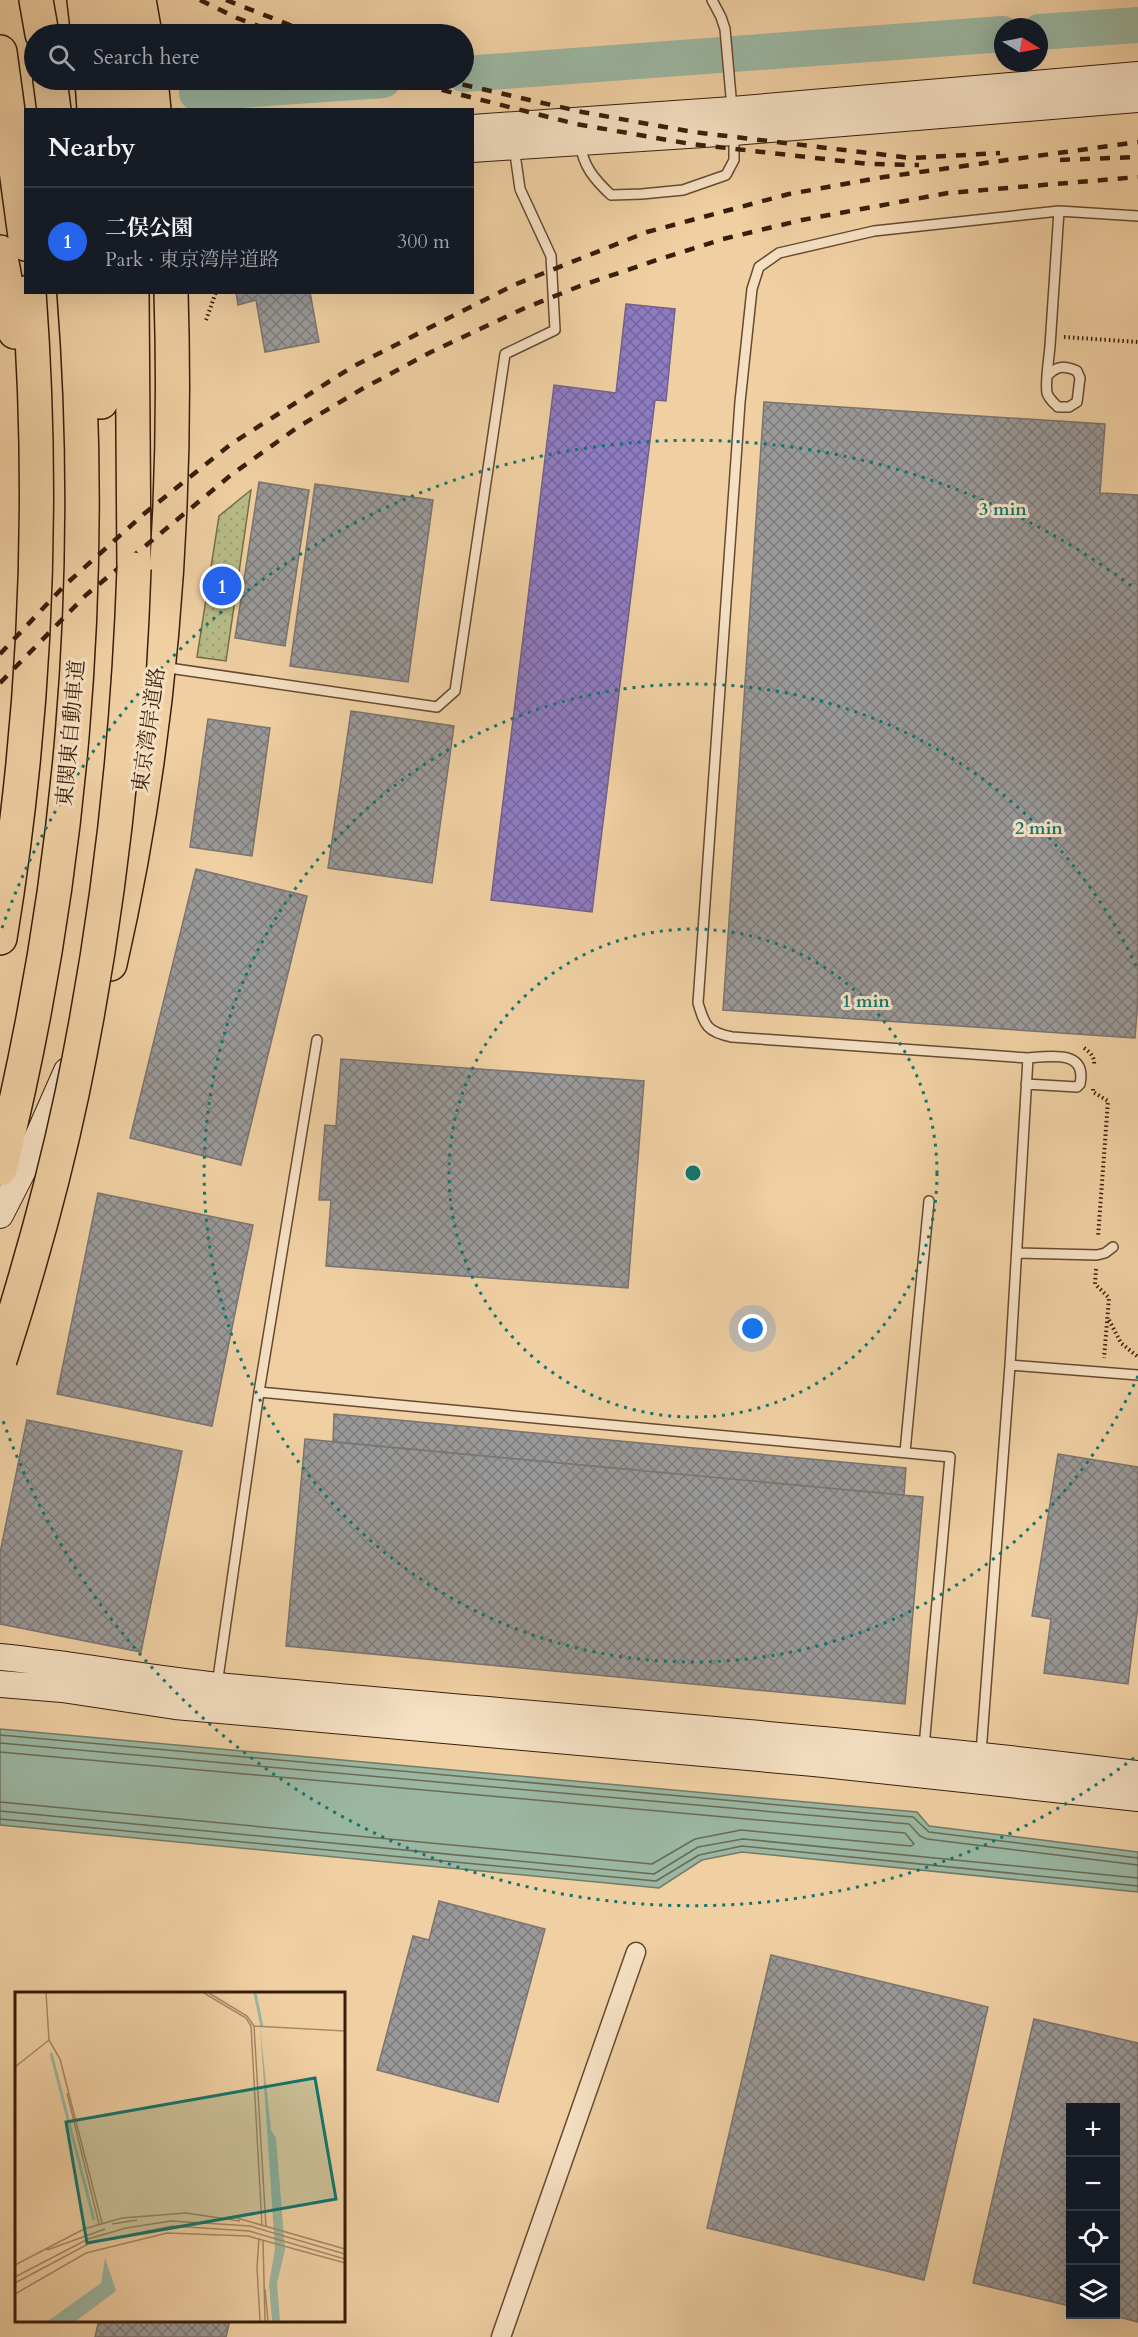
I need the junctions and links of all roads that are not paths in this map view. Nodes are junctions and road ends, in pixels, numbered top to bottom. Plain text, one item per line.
1 (36, 0) edge
2 (84, 0) edge
3 (114, 0) edge
4 (140, 0) edge
5 (712, 0) edge
6 (40, 24) edge
7 (87, 24) edge
8 (117, 24) edge
9 (144, 24) edge
10 (0, 52) edge
11 (1138, 75) edge
12 (51, 90) edge
13 (93, 90) edge
14 (124, 90) edge
15 (152, 90) edge
16 (1138, 99) edge
17 (54, 108) edge
18 (94, 108) edge
19 (125, 108) edge
20 (154, 108) edge
21 (733, 121) junction
22 (474, 128) edge
23 (579, 132) junction
24 (513, 137) junction
25 (474, 148) edge
26 (1059, 211) junction
27 (1138, 216) edge
28 (24, 229) edge
29 (0, 252) edge
30 (29, 294) edge
31 (74, 294) edge
32 (100, 294) edge
33 (132, 294) edge
34 (171, 294) edge
35 (1048, 375) junction
36 (36, 437) junction
37 (81, 564) junction
38 (158, 666) junction
39 (0, 938) edge
40 (114, 947) junction
41 (317, 1040) dead end
42 (1028, 1058) junction
43 (1026, 1084) junction
44 (0, 1168) edge
45 (929, 1201) dead end
46 (0, 1215) edge
47 (1113, 1247) dead end
48 (1017, 1252) junction
49 (0, 1327) edge
50 (0, 1360) edge
51 (1010, 1365) junction
52 (1138, 1375) edge
53 (259, 1392) junction
54 (905, 1452) junction
55 (0, 1657) edge
56 (0, 1684) edge
57 (215, 1697) junction
58 (922, 1762) junction
59 (980, 1768) junction
60 (1138, 1774) edge
61 (1138, 1798) edge
62 (636, 1952) dead end
63 (501, 2337) edge

1 - 6 highway
2 - 7 highway
3 - 8 highway
4 - 9 highway
5 - 21 lane
10 - 28 highway
11 - 21 street
12 - 17 highway
13 - 18 highway
14 - 19 highway
15 - 20 highway
16 - 21 street
21 - 23 street
21 - 23 lane
22 - 24 street
23 - 24 street
24 - 25 street
24 - 38 lane
26 - 27 lane
26 - 35 lane
26 - 42 lane
29 - 36 highway
30 - 36 highway
31 - 37 highway, 東関東自動車道
32 - 37 highway
33 - 50 highway, 東京湾岸道路, bridge
34 - 38 highway, 東京湾岸道路
35 - 35 lane
36 - 39 highway
37 - 44 highway, 東関東自動車道
38 - 40 highway, 東京湾岸道路
40 - 46 street
40 - 49 highway, 東京湾岸道路
41 - 53 lane
42 - 43 lane
42 - 43 lane
43 - 48 lane
45 - 54 lane
47 - 48 lane
48 - 51 lane
51 - 52 lane
51 - 59 lane
53 - 54 lane
53 - 57 lane
54 - 58 lane
55 - 57 street
56 - 57 street
57 - 58 street
58 - 59 street
59 - 60 street
59 - 61 street
62 - 63 street

